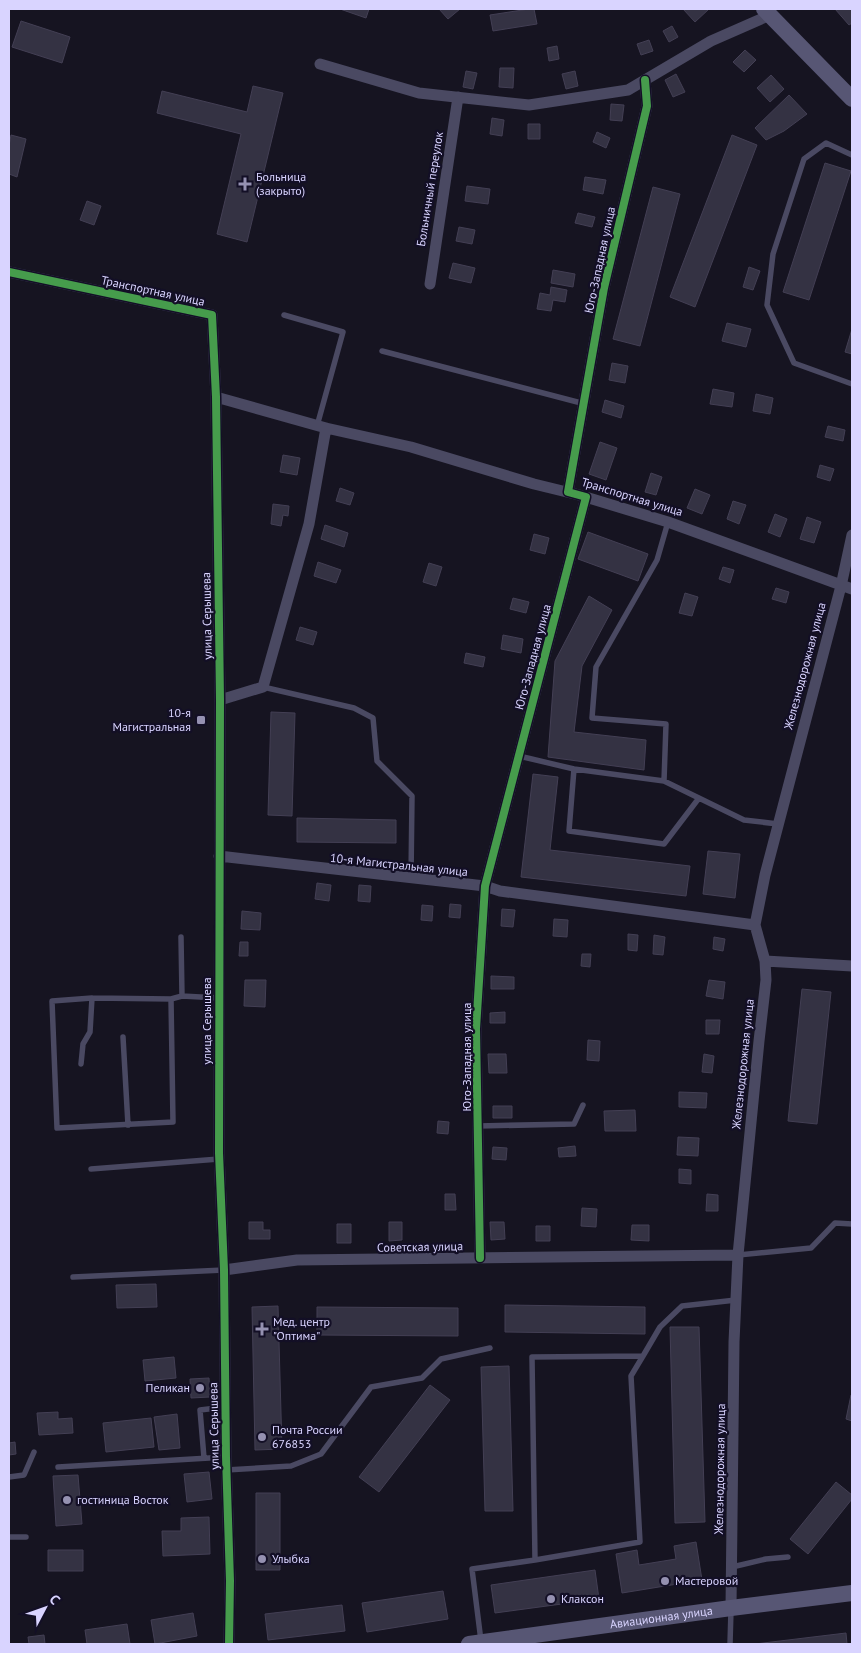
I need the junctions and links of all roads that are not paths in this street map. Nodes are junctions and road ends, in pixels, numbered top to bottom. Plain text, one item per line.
1 (767, 12) edge
2 (320, 64) dead end
3 (645, 80) junction
4 (458, 97) junction
5 (852, 99) edge
6 (852, 155) edge
7 (9, 272) edge
8 (430, 284) dead end
9 (284, 314) dead end
10 (382, 351) dead end
11 (852, 384) edge
12 (216, 397) junction
13 (585, 404) junction
14 (322, 427) junction
15 (568, 492) junction
16 (586, 497) junction
17 (668, 522) junction
18 (852, 535) edge
19 (846, 587) edge
20 (263, 687) junction
21 (220, 700) junction
22 (519, 756) junction
23 (574, 769) junction
24 (664, 780) junction
25 (699, 798) junction
26 (778, 824) junction
27 (219, 856) junction
28 (411, 878) junction
29 (485, 886) junction
30 (755, 925) junction
31 (181, 937) dead end
32 (765, 961) junction
33 (852, 966) edge
34 (182, 996) junction
35 (92, 998) junction
36 (219, 998) junction
37 (171, 999) junction
38 (123, 1037) dead end
39 (81, 1064) dead end
40 (583, 1105) dead end
41 (128, 1125) junction
42 (478, 1126) junction
43 (219, 1158) junction
44 (91, 1169) dead end
45 (852, 1224) edge
46 (738, 1255) junction
47 (480, 1258) junction
48 (224, 1270) junction
49 (73, 1277) dead end
50 (736, 1300) junction
51 (490, 1348) dead end
52 (643, 1356) junction
53 (225, 1407) junction
54 (34, 1452) dead end
55 (226, 1457) junction
56 (204, 1458) junction
57 (58, 1467) dead end
58 (226, 1470) junction
59 (9, 1477) edge
60 (9, 1537) edge
61 (26, 1537) dead end
62 (788, 1557) dead end
63 (535, 1560) junction
64 (732, 1568) junction
65 (852, 1593) edge
66 (731, 1608) junction
67 (486, 1643) edge
68 (229, 1644) edge
69 (730, 1644) edge

1 - 3 street
1 - 5 street
2 - 4 street
3 - 4 street
3 - 13 street, Юго-Западная улица
4 - 8 street, Больничный переулок
6 - 11 lane
7 - 12 street, Транспортная улица
9 - 14 lane
10 - 13 lane
12 - 14 street, Транспортная улица
12 - 21 street, улица Серышева
13 - 15 street, Юго-Западная улица
14 - 15 street, Транспортная улица
14 - 20 street
15 - 16 street, Транспортная улица
16 - 17 street, Транспортная улица
16 - 22 street, Юго-Западная улица
17 - 19 street, Транспортная улица
17 - 24 lane
18 - 19 street, Железнодорожная улица
19 - 26 street, Железнодорожная улица
20 - 21 street
20 - 28 lane
21 - 27 street, улица Серышева
22 - 23 lane
22 - 29 street, Юго-Западная улица
23 - 24 lane
23 - 25 lane
24 - 25 lane
25 - 26 lane
26 - 30 street, Железнодорожная улица
27 - 28 street, 10-я Магистральная улица
27 - 36 street, улица Серышева
28 - 29 street, 10-я Магистральная улица
29 - 30 street, 10-я Магистральная улица
29 - 42 street, Юго-Западная улица
30 - 32 street, Железнодорожная улица
31 - 34 lane
32 - 33 street
32 - 46 street, Железнодорожная улица
34 - 36 lane
34 - 37 lane
35 - 37 lane
35 - 39 lane
35 - 41 lane
36 - 43 street, улица Серышева
37 - 41 lane
38 - 41 lane
40 - 42 lane, Юго-Западная улица
42 - 47 street, Юго-Западная улица
43 - 44 lane
43 - 48 street, улица Серышева
45 - 46 lane
46 - 47 street, Советская улица
46 - 50 street, Железнодорожная улица
47 - 48 street, Советская улица
48 - 49 lane
48 - 53 street, улица Серышева
50 - 52 lane
50 - 64 street, Железнодорожная улица
51 - 58 lane
52 - 63 lane
52 - 63 lane
53 - 55 street, улица Серышева
53 - 56 lane
54 - 59 lane
55 - 56 lane
55 - 58 street, улица Серышева
56 - 57 lane
58 - 68 street, улица Серышева
60 - 61 lane
62 - 64 lane
63 - 67 lane
64 - 66 street, Железнодорожная улица
65 - 66 street, Авиационная улица
66 - 67 street, Авиационная улица
66 - 69 lane

